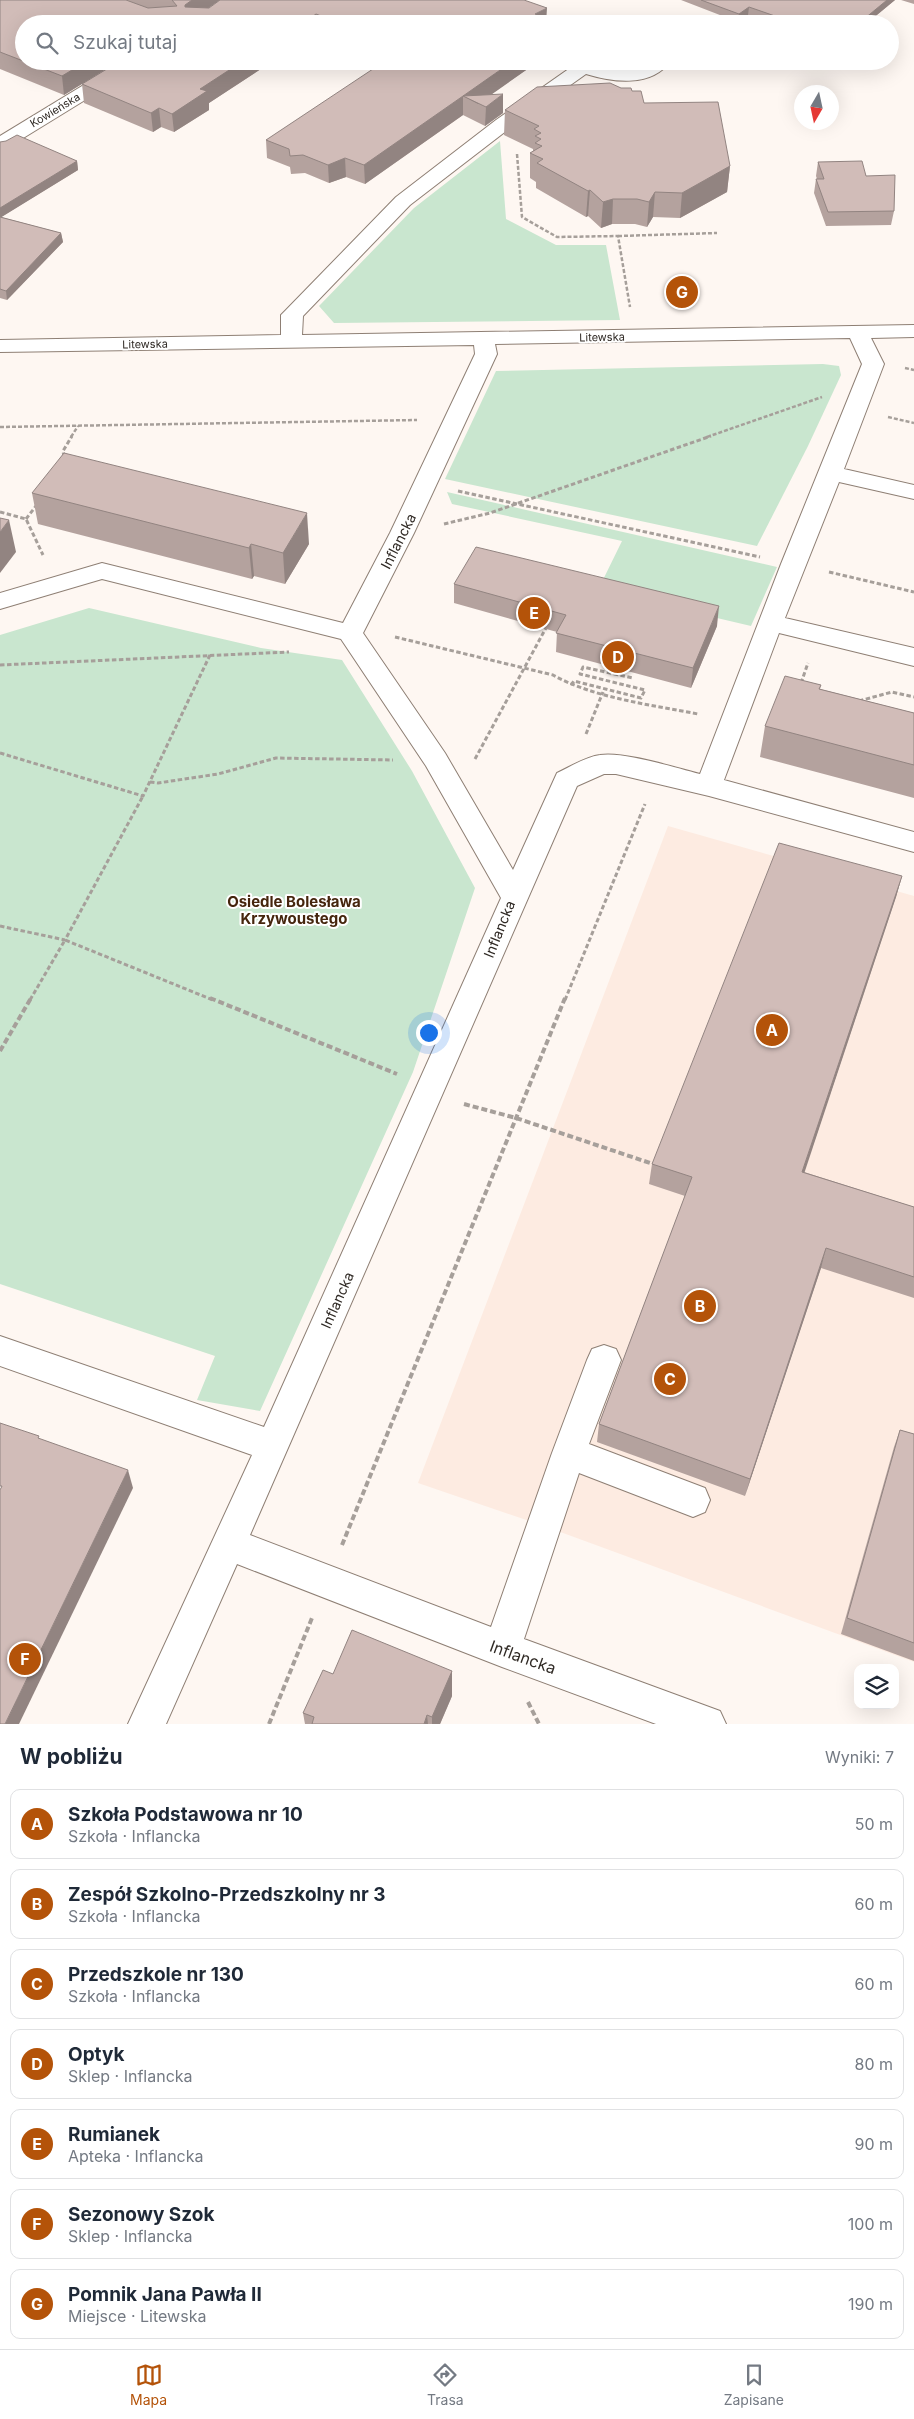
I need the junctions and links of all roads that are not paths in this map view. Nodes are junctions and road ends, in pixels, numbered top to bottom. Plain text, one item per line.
1 (121, 70) edge
2 (580, 70) edge
3 (597, 70) edge
4 (650, 70) edge
5 (0, 144) edge
6 (914, 331) edge
7 (857, 332) junction
8 (484, 339) junction
9 (291, 342) junction
10 (0, 346) edge
11 (832, 473) junction
12 (914, 492) edge
13 (0, 602) edge
14 (771, 623) junction
15 (354, 638) junction
16 (914, 657) edge
17 (709, 786) junction
18 (914, 842) edge
19 (515, 898) junction
20 (0, 1351) edge
21 (604, 1360) dead end
22 (273, 1446) junction
23 (569, 1453) junction
24 (693, 1500) dead end
25 (229, 1544) junction
26 (502, 1649) junction
27 (147, 1724) edge
28 (707, 1724) edge

1 - 5 street, Kowieńska
2 - 9 street
3 - 4 street
6 - 7 street, Litewska
7 - 8 street, Litewska
7 - 11 street
8 - 9 street, Litewska
8 - 15 street, Inflancka
9 - 10 street, Litewska
11 - 12 street
11 - 14 street
13 - 15 street
14 - 16 street
14 - 17 street
15 - 19 street, Inflancka
17 - 18 street
17 - 19 street
19 - 22 street, Inflancka
20 - 22 street
21 - 23 street
22 - 25 street, Inflancka
23 - 24 street
23 - 26 street
25 - 26 street, Inflancka
25 - 27 street, Inflancka
26 - 28 street, Inflancka

